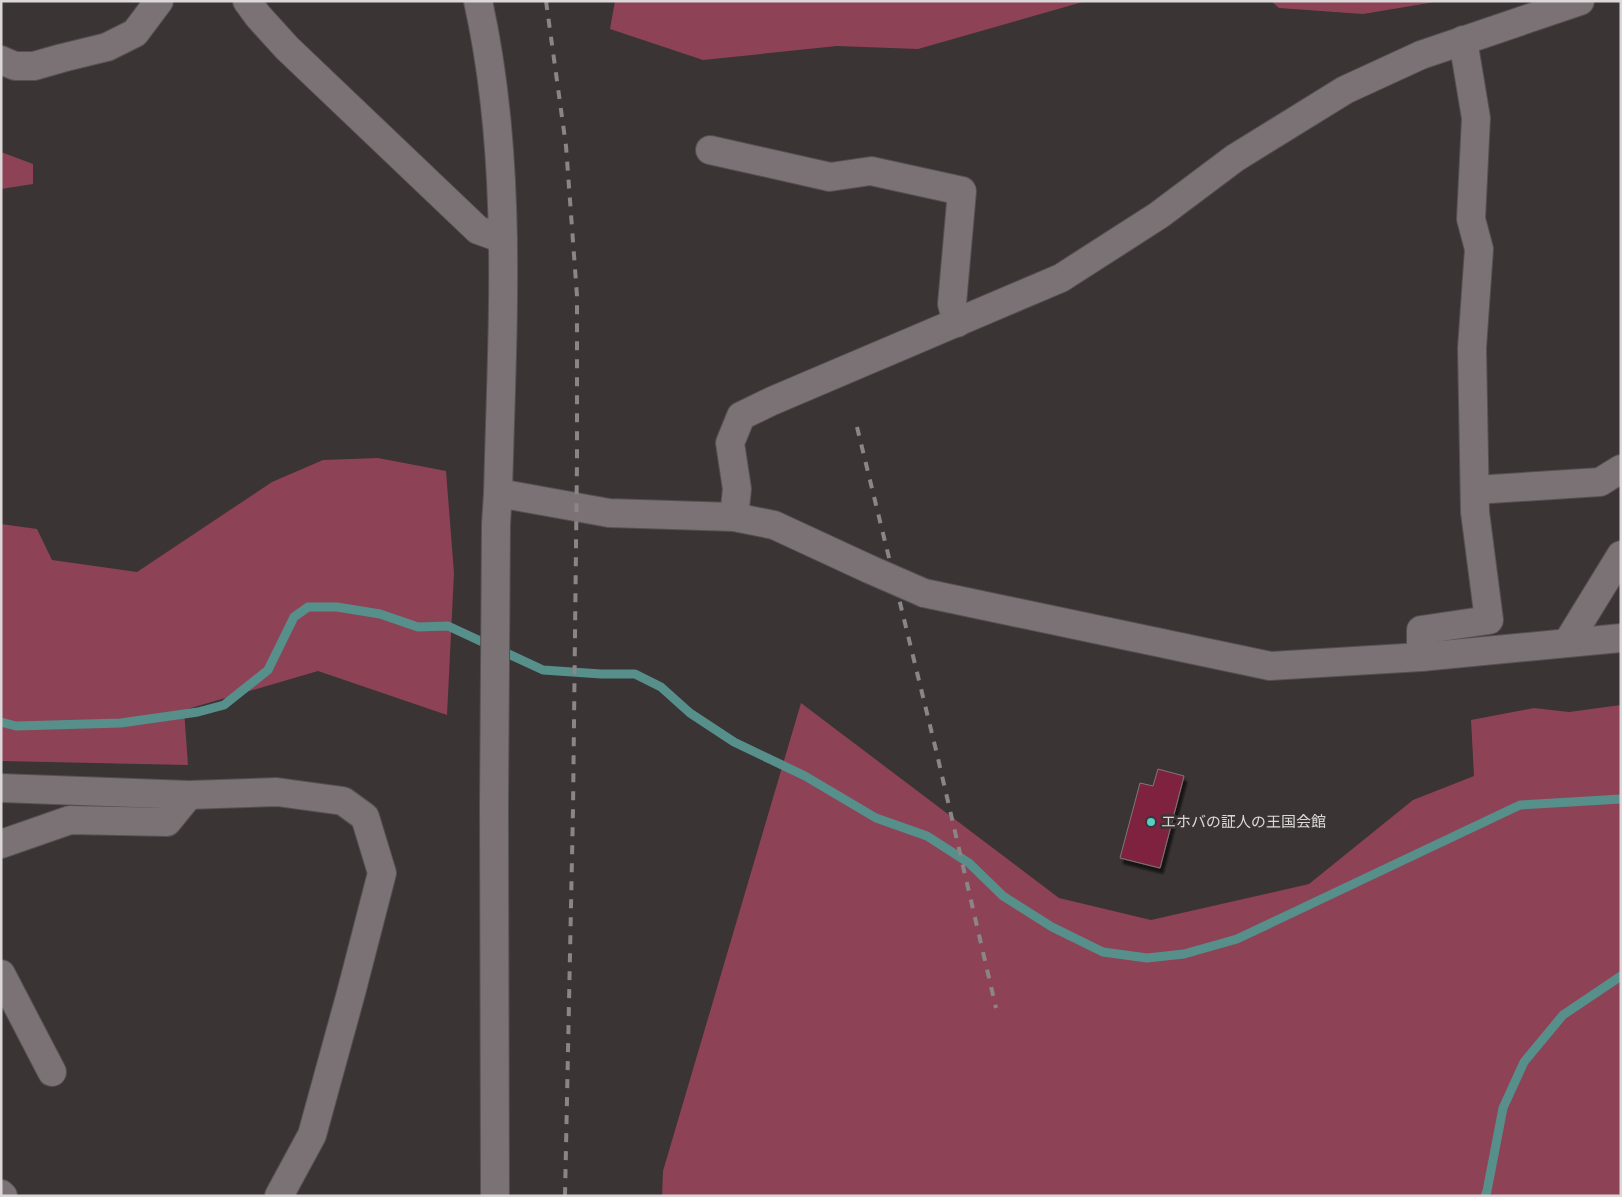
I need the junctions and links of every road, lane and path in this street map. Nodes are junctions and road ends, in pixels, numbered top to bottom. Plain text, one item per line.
1 (159, 1) edge
2 (247, 1) edge
3 (478, 1) edge
4 (1580, 1) edge
5 (1463, 40) junction
6 (1, 60) edge
7 (710, 150) dead end
8 (503, 240) junction
9 (957, 323) junction
10 (1621, 469) edge
11 (1475, 490) junction
12 (498, 493) junction
13 (734, 516) junction
14 (1621, 555) edge
15 (1621, 638) edge
16 (1567, 643) junction
17 (1421, 657) junction
18 (1, 788) edge
19 (189, 795) junction
20 (1, 844) edge
21 (1, 974) edge
22 (52, 1072) dead end
23 (279, 1196) edge
24 (496, 1196) edge

1 - 6 street
2 - 8 street
3 - 8 street
4 - 5 street
5 - 9 street
5 - 11 street
7 - 9 street
8 - 12 street
9 - 13 street
10 - 11 street
11 - 17 street
12 - 13 street
12 - 24 street
13 - 17 street, bridge
14 - 16 street
15 - 16 street
16 - 17 street
18 - 19 street
19 - 20 street
19 - 23 street
21 - 22 street

